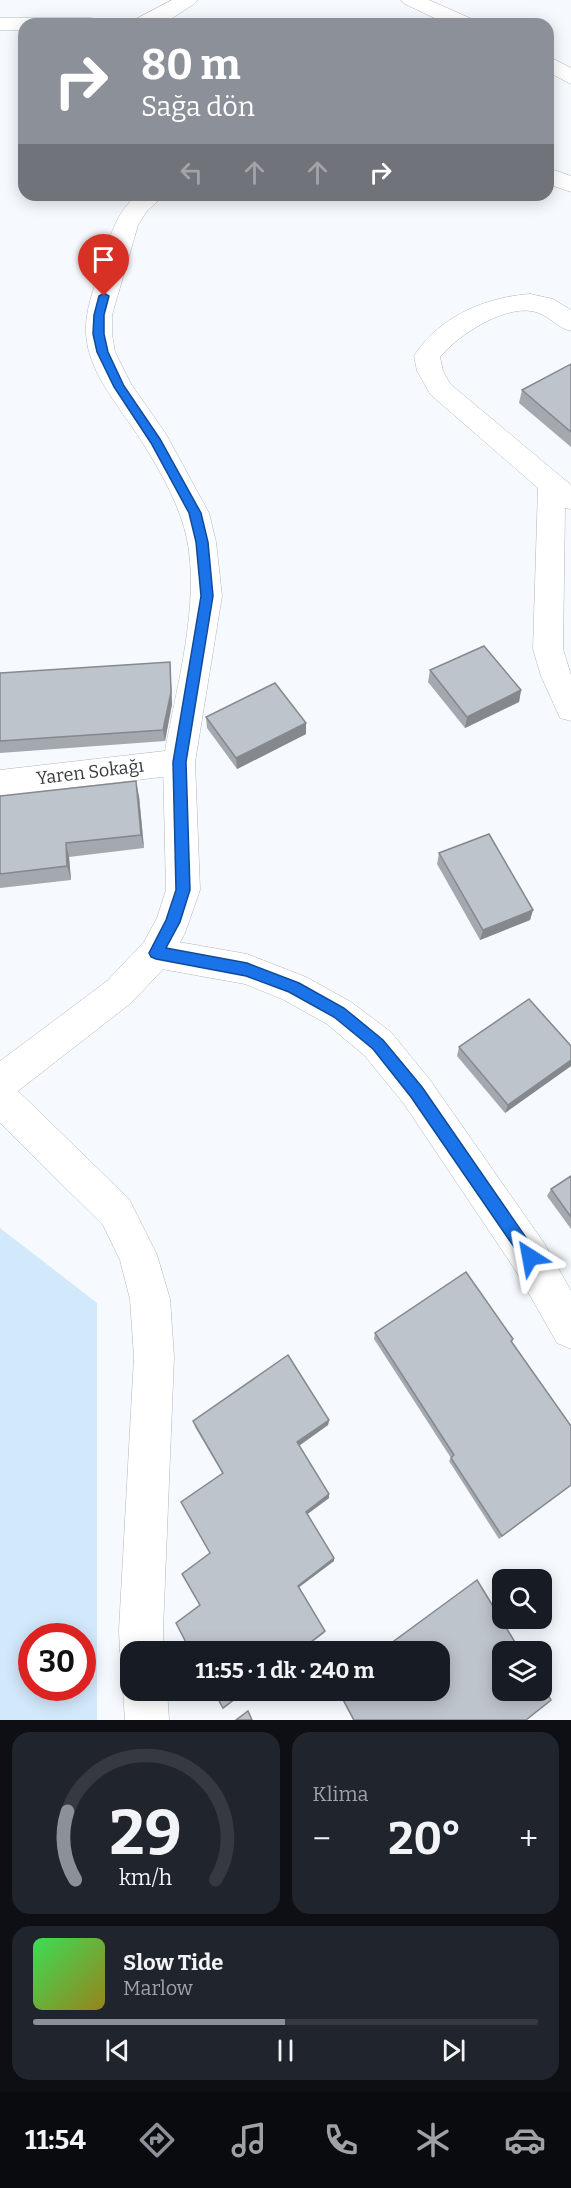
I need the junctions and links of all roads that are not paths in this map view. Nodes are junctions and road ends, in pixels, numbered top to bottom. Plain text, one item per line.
1 (188, 0) edge
2 (412, 0) edge
3 (158, 18) edge
4 (451, 18) edge
5 (0, 24) edge
6 (18, 24) edge
7 (554, 67) edge
8 (571, 77) edge
9 (554, 179) edge
10 (571, 186) edge
11 (145, 201) edge
12 (571, 323) edge
13 (561, 492) edge
14 (571, 709) edge
15 (179, 762) junction
16 (0, 783) edge
17 (156, 953) junction
18 (0, 1083) edge
19 (0, 1098) edge
20 (571, 1329) edge
21 (142, 1641) edge
22 (146, 1701) edge
23 (147, 1720) edge

1 - 3 street
2 - 4 street
5 - 6 street
7 - 8 street
9 - 10 street
11 - 15 street
12 - 13 street
13 - 14 street
15 - 16 street, Yaren Sokağı
15 - 17 street
17 - 18 street
17 - 20 street
19 - 21 street
22 - 23 street

